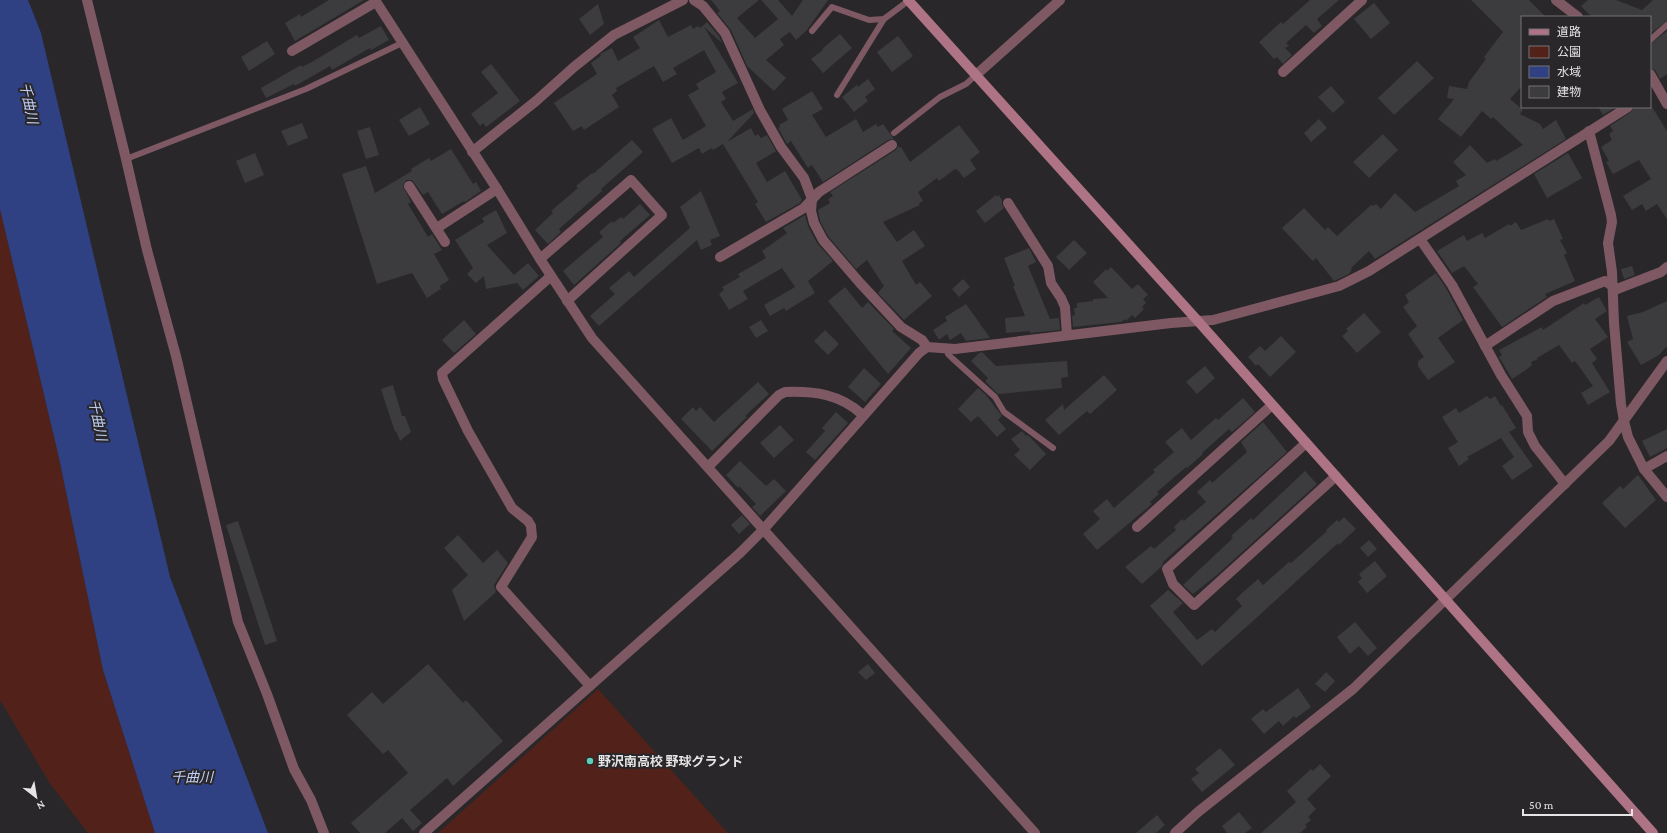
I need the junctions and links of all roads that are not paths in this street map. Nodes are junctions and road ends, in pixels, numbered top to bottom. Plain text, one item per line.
1 (87, 0) edge
2 (683, 0) edge
3 (694, 0) edge
4 (908, 0) edge
5 (1060, 0) edge
6 (1362, 0) edge
7 (1556, 0) edge
8 (376, 1) edge
9 (1577, 16) edge
10 (884, 18) junction
11 (1667, 26) edge
12 (812, 31) dead end
13 (1651, 39) edge
14 (402, 43) junction
15 (292, 51) dead end
16 (1283, 72) dead end
17 (976, 75) junction
18 (1651, 76) edge
19 (837, 95) dead end
20 (1661, 95) edge
21 (1626, 108) edge
22 (1589, 131) junction
23 (894, 133) dead end
24 (892, 145) dead end
25 (472, 152) junction
26 (126, 158) junction
27 (409, 186) dead end
28 (497, 189) junction
29 (812, 199) junction
30 (1008, 203) dead end
31 (437, 228) junction
32 (1420, 239) junction
33 (445, 242) dead end
34 (720, 257) dead end
35 (540, 259) junction
36 (1667, 267) edge
37 (551, 276) junction
38 (1612, 285) junction
39 (567, 301) junction
40 (1197, 320) junction
41 (1067, 335) junction
42 (1485, 346) junction
43 (927, 347) junction
44 (947, 348) junction
45 (1667, 361) edge
46 (1272, 405) junction
47 (863, 415) junction
48 (1624, 421) junction
49 (1306, 443) junction
50 (1053, 448) dead end
51 (1667, 456) edge
52 (708, 467) junction
53 (1644, 469) junction
54 (1336, 476) junction
55 (1565, 484) junction
56 (1667, 497) edge
57 (1137, 527) dead end
58 (762, 530) junction
59 (1445, 600) junction
60 (590, 686) junction
61 (324, 833) edge
62 (424, 833) edge
63 (1035, 833) edge
64 (1176, 833) edge
65 (1652, 833) edge

1 - 26 street
2 - 25 street
3 - 29 street
4 - 10 lane
4 - 17 street
5 - 17 street
6 - 16 street
7 - 9 street
8 - 14 street
8 - 15 street
10 - 12 lane
10 - 19 lane
11 - 13 lane
14 - 25 street
14 - 26 lane
17 - 23 lane
17 - 40 street
18 - 20 street
21 - 22 street
22 - 32 street
22 - 38 street
24 - 29 street
25 - 28 street
26 - 61 street
27 - 31 street
28 - 31 street
28 - 35 street
29 - 34 street
29 - 43 street
30 - 41 street
31 - 33 street
32 - 40 street
32 - 42 street
35 - 37 street
35 - 39 street
36 - 38 street
37 - 39 street
37 - 60 street
38 - 42 street
38 - 48 street
39 - 52 street
40 - 41 street
40 - 46 street
41 - 44 street
42 - 55 street
43 - 44 street
43 - 47 street
44 - 50 lane
45 - 48 street
46 - 49 street
46 - 57 street
47 - 52 street
47 - 58 street
48 - 53 street
48 - 55 street
49 - 54 street
49 - 54 street
51 - 53 street
52 - 58 street
53 - 56 street
54 - 59 street
55 - 59 street
58 - 60 street
58 - 63 street
59 - 64 street
59 - 65 street
60 - 62 street

